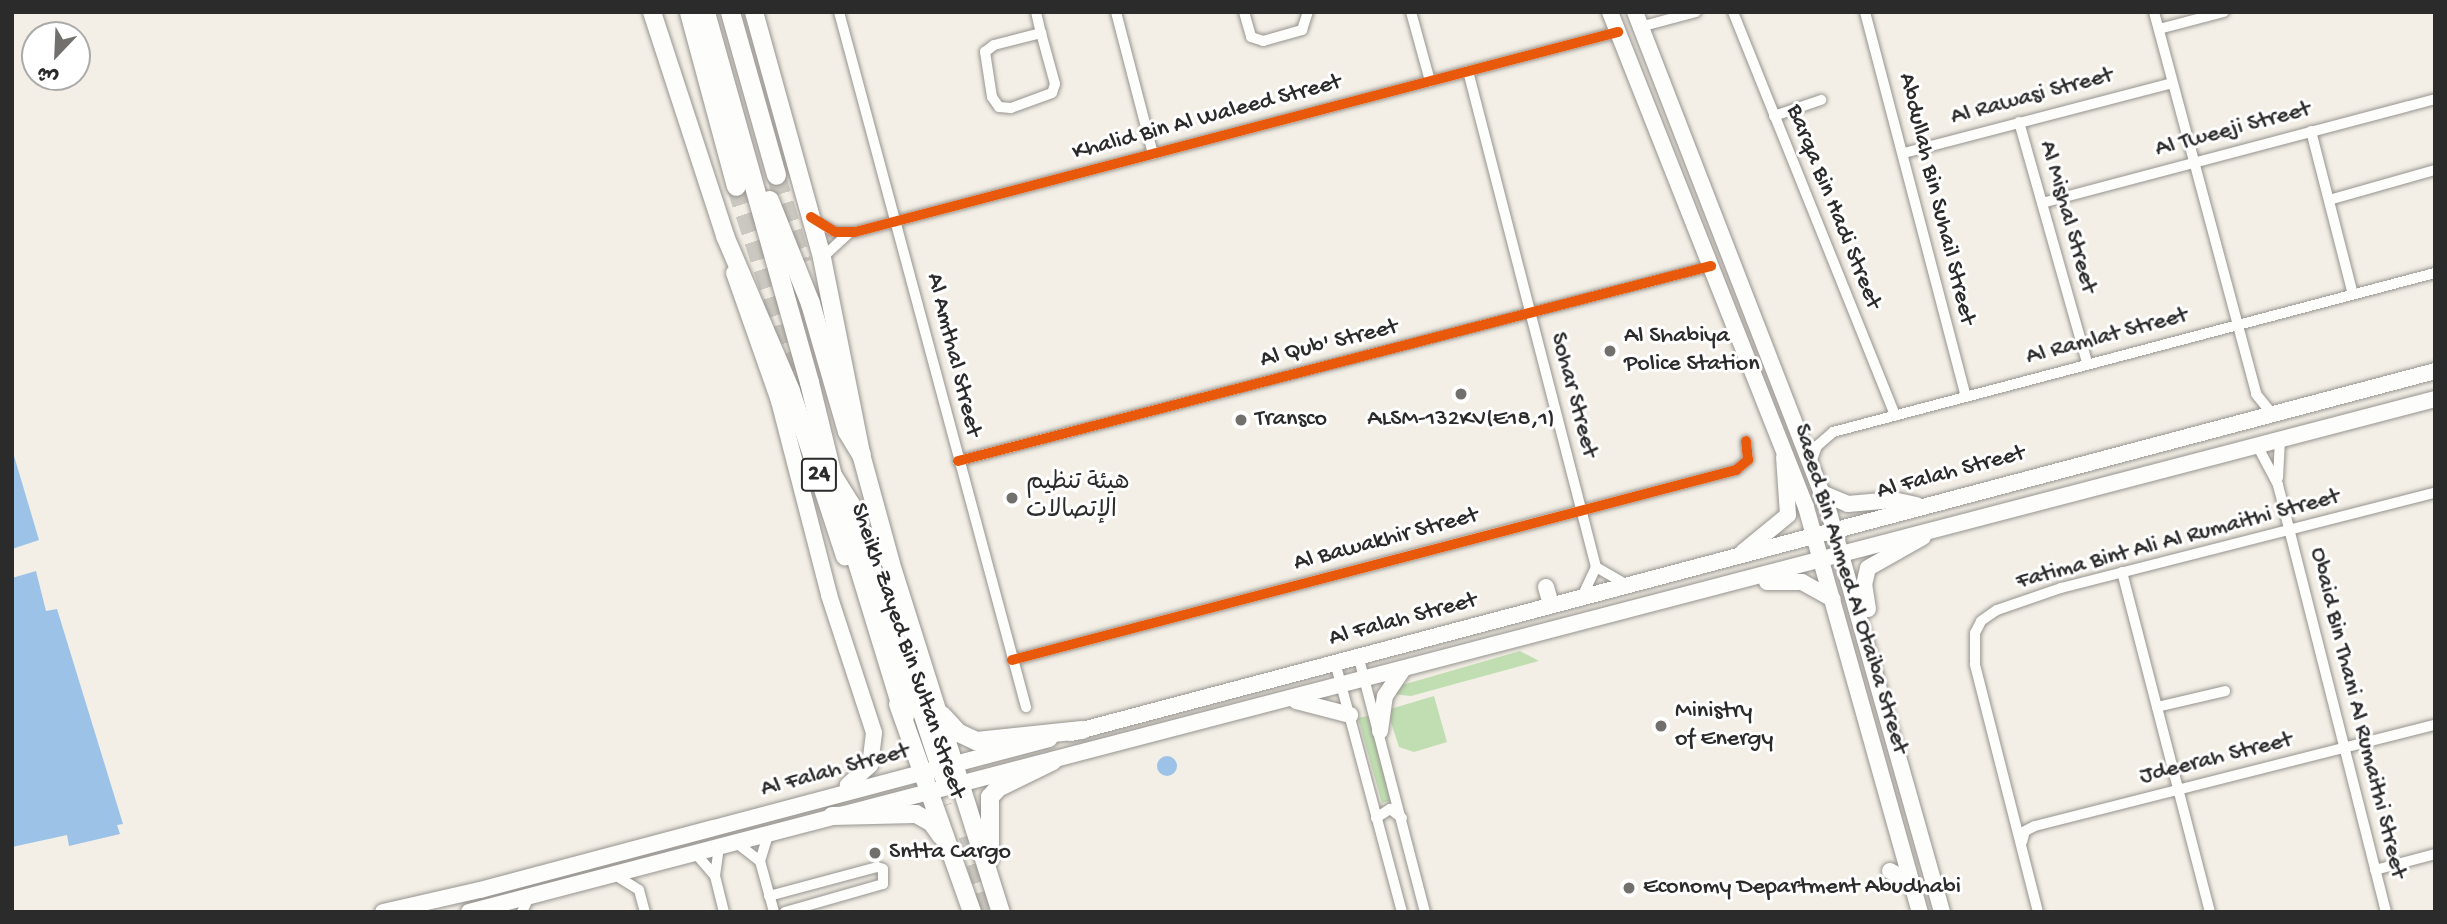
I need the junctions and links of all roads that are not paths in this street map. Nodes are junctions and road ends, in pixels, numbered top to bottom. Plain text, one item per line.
1 (652, 12) edge
2 (689, 12) edge
3 (705, 12) edge
4 (717, 12) edge
5 (730, 12) edge
6 (754, 12) edge
7 (839, 12) edge
8 (1036, 12) edge
9 (1116, 12) edge
10 (1244, 12) edge
11 (1308, 12) edge
12 (1411, 12) edge
13 (1610, 12) edge
14 (1696, 12) edge
15 (1733, 12) edge
16 (1865, 12) edge
17 (2154, 12) edge
18 (2224, 12) edge
19 (1637, 19) edge
20 (2159, 29) junction
21 (1618, 32) junction
22 (1041, 33) junction
23 (1468, 71) junction
24 (1430, 81) junction
25 (2172, 83) junction
26 (2435, 99) edge
27 (1821, 100) dead end
28 (1774, 116) junction
29 (2019, 122) junction
30 (2311, 131) junction
31 (1904, 153) junction
32 (1153, 154) junction
33 (2192, 161) junction
34 (2435, 170) edge
35 (776, 175) tunnel mouth
36 (736, 186) tunnel mouth
37 (2329, 200) junction
38 (2042, 203) junction
39 (811, 217) junction
40 (897, 220) junction
41 (853, 232) junction
42 (725, 236) junction
43 (822, 258) junction
44 (1711, 266) junction
45 (2435, 273) edge
46 (2353, 294) junction
47 (1528, 314) junction
48 (2237, 324) junction
49 (2087, 363) junction
50 (2435, 371) edge
51 (2256, 394) junction
52 (1966, 397) junction
53 (2435, 399) edge
54 (2273, 415) junction
55 (1895, 416) junction
56 (2251, 420) junction
57 (1746, 440) dead end
58 (2280, 441) junction
59 (2258, 447) junction
60 (1786, 452) junction
61 (861, 454) junction
62 (958, 461) junction
63 (1811, 466) junction
64 (831, 471) junction
65 (2278, 485) junction
66 (1822, 493) junction
67 (2435, 493) edge
68 (1918, 506) junction
69 (1583, 510) junction
70 (1834, 529) junction
71 (2290, 530) junction
72 (1927, 533) junction
73 (1814, 534) junction
74 (1743, 552) junction
75 (1842, 555) junction
76 (1821, 560) junction
77 (1596, 566) junction
78 (2122, 572) junction
79 (1748, 579) junction
80 (1627, 585) junction
81 (1546, 587) dead end
82 (1582, 597) junction
83 (1833, 598) junction
84 (1551, 605) junction
85 (1864, 625) junction
86 (1358, 655) junction
87 (1012, 660) junction
88 (1335, 662) junction
89 (1402, 671) junction
90 (1365, 681) junction
91 (1341, 686) junction
92 (2225, 691) dead end
93 (1287, 700) junction
94 (936, 706) junction
95 (1026, 707) dead end
96 (2157, 707) junction
97 (1350, 715) junction
98 (904, 716) junction
99 (2435, 725) edge
100 (1082, 730) junction
101 (1380, 731) junction
102 (2344, 748) junction
103 (1053, 761) junction
104 (937, 768) junction
105 (958, 786) junction
106 (2179, 790) junction
107 (930, 792) junction
108 (824, 796) junction
109 (832, 816) junction
110 (1376, 818) junction
111 (1402, 818) junction
112 (768, 835) junction
113 (738, 844) junction
114 (719, 847) junction
115 (2022, 848) junction
116 (696, 854) junction
117 (2435, 854) edge
118 (760, 861) junction
119 (2375, 870) junction
120 (1889, 871) dead end
121 (615, 875) junction
122 (715, 876) junction
123 (1913, 883) junction
124 (965, 888) junction
125 (994, 889) junction
126 (769, 896) junction
127 (526, 905) edge
128 (383, 912) edge
129 (469, 912) edge
130 (645, 912) edge
131 (724, 912) edge
132 (774, 912) edge
133 (785, 912) edge
134 (972, 912) edge
135 (1001, 912) edge
136 (1402, 912) edge
137 (1425, 912) edge
138 (1920, 912) edge
139 (1942, 912) edge
140 (2038, 912) edge
141 (2210, 912) edge
142 (2386, 912) edge

1 - 42 main road, Sheikh Zayed Bin Sultan Street / 24
2 - 36 highway
3 - 64 highway
4 - 61 highway
5 - 35 highway
6 - 39 main road, Sheikh Zayed Bin Sultan Street / 24
7 - 40 street, Al Amthal Street
8 - 22 street
9 - 32 street
10 - 11 street
12 - 24 street
13 - 21 main road, Saeed Bin Ahmed Al Otaiba Street
14 - 19 street
15 - 28 street, Barqa Bin Hadi Street
16 - 31 street, Abdullah Bin Suhail Street
17 - 20 street
18 - 20 street
19 - 63 main road, Saeed Bin Ahmed Al Otaiba Street
20 - 25 street
21 - 23 street, Khalid Bin Al Waleed Street
21 - 44 main road, Saeed Bin Ahmed Al Otaiba Street
22 - 22 street
23 - 24 street, Khalid Bin Al Waleed Street
23 - 47 street, Sohar Street
24 - 32 street, Khalid Bin Al Waleed Street
25 - 29 street, Al Rawasi Street
25 - 33 street
26 - 30 street, Al Tweeji Street
27 - 28 street
28 - 55 street, Barqa Bin Hadi Street
29 - 31 street, Al Rawasi Street
29 - 38 street, Al Mishal Street
30 - 33 street, Al Tweeji Street
30 - 37 street
31 - 52 street, Abdullah Bin Suhail Street
32 - 40 street, Khalid Bin Al Waleed Street
33 - 38 street, Al Tweeji Street
33 - 48 street
34 - 37 street
37 - 46 street
38 - 49 street, Al Mishal Street
39 - 41 street
39 - 43 main road, Sheikh Zayed Bin Sultan Street / 24
40 - 41 street, Khalid Bin Al Waleed Street
40 - 62 street, Al Amthal Street
41 - 43 street, Khalid Bin Al Waleed Street
42 - 98 main road, Sheikh Zayed Bin Sultan Street / 24
42 - 108 main road
43 - 61 main road, Sheikh Zayed Bin Sultan Street / 24
44 - 47 street, Al Qub' Street
44 - 60 main road, Saeed Bin Ahmed Al Otaiba Street
45 - 46 street, Al Ramlat Street
46 - 48 street, Al Ramlat Street
47 - 62 street, Al Qub' Street
47 - 69 street, Sohar Street
48 - 49 street, Al Ramlat Street
48 - 51 street
49 - 52 street, Al Ramlat Street
50 - 54 main road, Al Falah Street
51 - 54 street
51 - 56 street
52 - 55 street, Al Ramlat Street
53 - 58 main road, Al Falah Street
54 - 56 main road, Al Falah Street
55 - 63 street, Al Ramlat Street
56 - 68 main road, Al Falah Street
57 - 69 street, Al Bawakhir Street
58 - 59 main road, Al Falah Street
58 - 65 street, Obaid Bin Thani Al Rumaithi Street
59 - 65 street, Obaid Bin Thani Al Rumaithi Street
59 - 72 main road, Al Falah Street
60 - 73 main road, Saeed Bin Ahmed Al Otaiba Street
60 - 74 main road
61 - 94 main road, Sheikh Zayed Bin Sultan Street / 24
62 - 87 street, Al Amthal Street
63 - 66 main road, Saeed Bin Ahmed Al Otaiba Street
64 - 98 highway
64 - 104 main road
65 - 71 street, Obaid Bin Thani Al Rumaithi Street
66 - 68 main road
66 - 70 main road, Saeed Bin Ahmed Al Otaiba Street
67 - 71 street, Fatima Bint Ali Al Rumaithi Street
68 - 70 main road, Al Falah Street
69 - 77 street, Sohar Street
69 - 87 street, Al Bawakhir Street
70 - 73 main road, Al Falah Street
70 - 75 main road, Saeed Bin Ahmed Al Otaiba Street
71 - 78 street, Fatima Bint Ali Al Rumaithi Street
71 - 102 street, Obaid Bin Thani Al Rumaithi Street
72 - 75 main road, Al Falah Street
72 - 85 main road
73 - 74 main road, Al Falah Street
73 - 76 main road, Saeed Bin Ahmed Al Otaiba Street
74 - 80 main road, Al Falah Street
75 - 76 main road, Al Falah Street
75 - 85 main road, Saeed Bin Ahmed Al Otaiba Street
76 - 79 main road, Al Falah Street
76 - 83 main road, Saeed Bin Ahmed Al Otaiba Street
77 - 80 street
77 - 82 street
78 - 96 street
78 - 115 street, Fatima Bint Ali Al Rumaithi Street
79 - 83 main road
79 - 89 main road, Al Falah Street
80 - 82 main road, Al Falah Street
81 - 84 main road
82 - 84 main road, Al Falah Street
83 - 123 main road, Saeed Bin Ahmed Al Otaiba Street
84 - 86 main road, Al Falah Street
85 - 139 main road, Saeed Bin Ahmed Al Otaiba Street
86 - 88 main road, Al Falah Street
86 - 90 street
87 - 95 street, Al Amthal Street
88 - 91 street
88 - 100 main road, Al Falah Street
89 - 90 main road, Al Falah Street
89 - 101 main road
90 - 91 main road, Al Falah Street
90 - 101 street
91 - 93 main road, Al Falah Street
91 - 97 street
92 - 96 street
93 - 97 main road
93 - 103 main road, Al Falah Street
94 - 100 main road
94 - 104 main road, Sheikh Zayed Bin Sultan Street / 24
96 - 106 street
97 - 110 street
98 - 104 main road, Sheikh Zayed Bin Sultan Street / 24
99 - 102 street, Jdeerah Street
100 - 104 main road, Al Falah Street
101 - 111 street
102 - 106 street, Jdeerah Street
102 - 119 street, Obaid Bin Thani Al Rumaithi Street
103 - 105 main road, Al Falah Street
103 - 125 main road
104 - 105 main road, Sheikh Zayed Bin Sultan Street / 24
104 - 107 main road, Sheikh Zayed Bin Sultan Street / 24
104 - 108 main road, Al Falah Street
105 - 107 main road, Al Falah Street
105 - 125 main road, Sheikh Zayed Bin Sultan Street / 24
106 - 115 street, Jdeerah Street
106 - 141 street
107 - 109 main road, Al Falah Street
107 - 124 main road, Sheikh Zayed Bin Sultan Street / 24
108 - 128 main road, Al Falah Street
109 - 112 main road, Al Falah Street
109 - 124 main road
110 - 111 street
110 - 136 street
111 - 137 street
112 - 113 main road, Al Falah Street
112 - 118 street
113 - 114 main road, Al Falah Street
113 - 118 street
114 - 116 main road, Al Falah Street
114 - 122 street
115 - 140 street, Fatima Bint Ali Al Rumaithi Street
116 - 121 main road, Al Falah Street
116 - 122 street
117 - 119 street
118 - 126 street
119 - 142 street, Obaid Bin Thani Al Rumaithi Street
120 - 123 main road
121 - 127 main road, Al Falah Street
121 - 130 street
122 - 131 street
123 - 138 main road, Saeed Bin Ahmed Al Otaiba Street
124 - 134 main road, Sheikh Zayed Bin Sultan Street / 24
125 - 135 main road, Sheikh Zayed Bin Sultan Street / 24
126 - 132 street
126 - 133 street
127 - 129 main road, Al Falah Street

